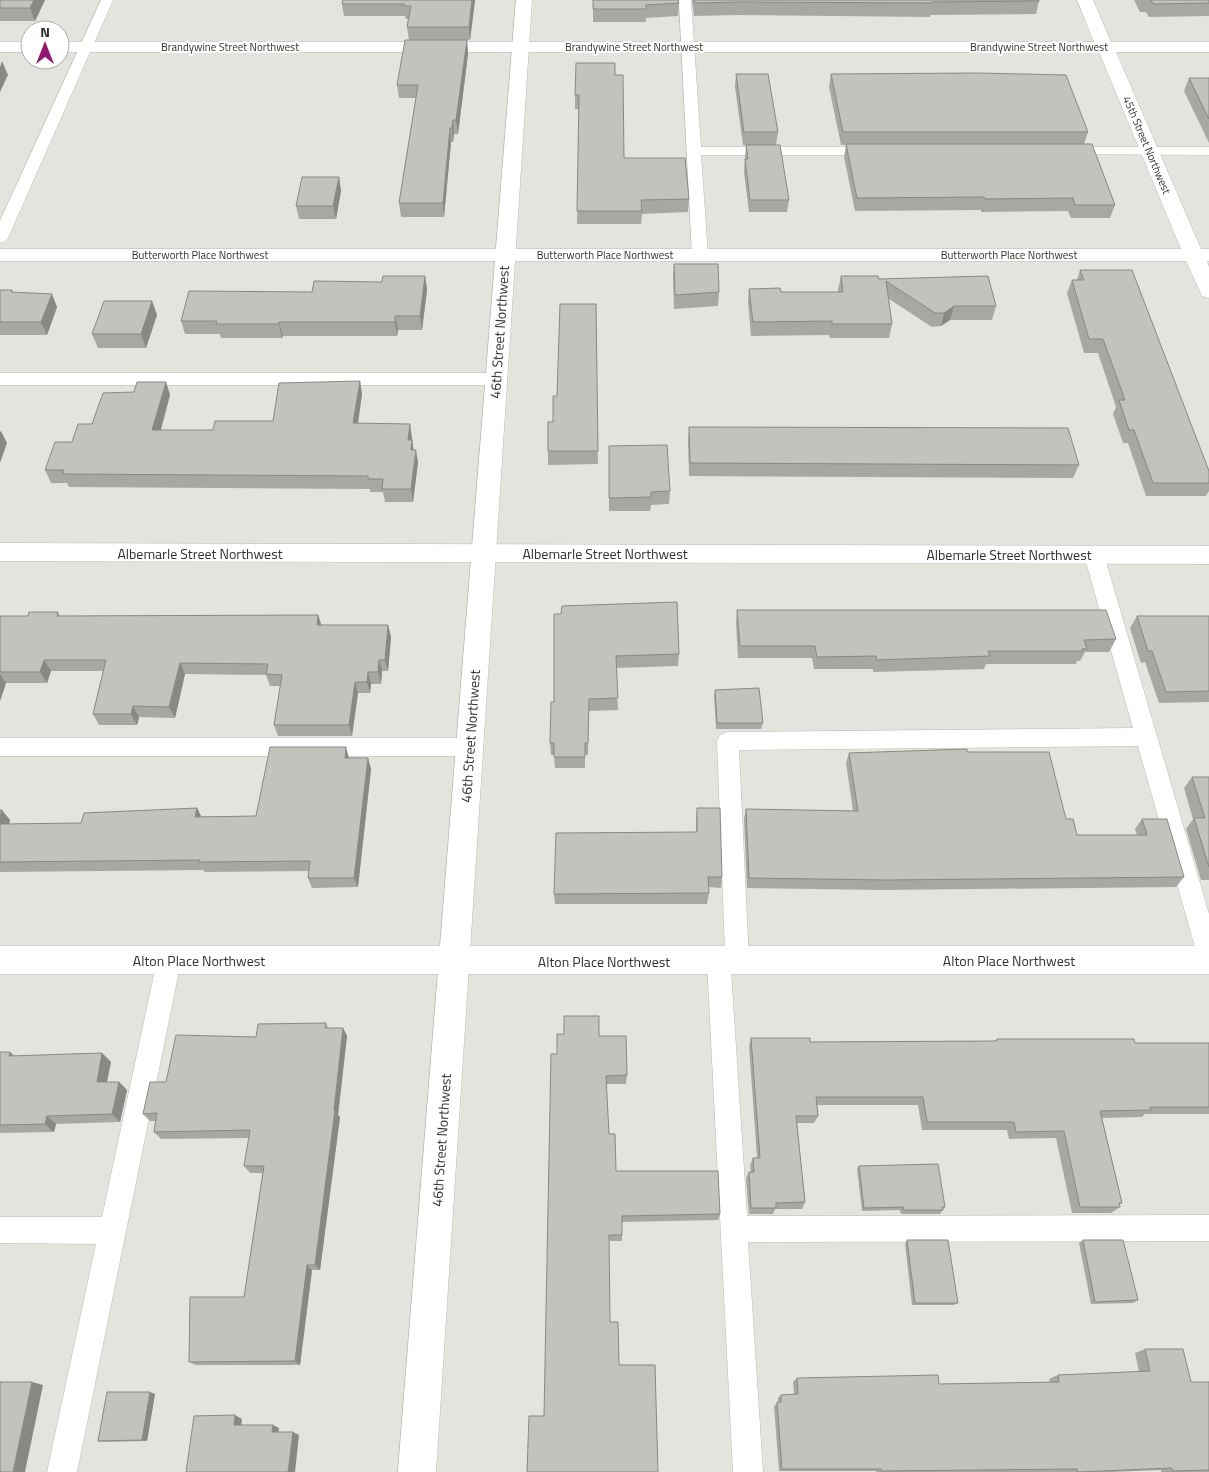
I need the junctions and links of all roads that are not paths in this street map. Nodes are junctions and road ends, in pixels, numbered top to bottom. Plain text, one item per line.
1 (107, 0) edge
2 (524, 0) edge
3 (685, 0) edge
4 (1085, 0) edge
5 (0, 47) edge
6 (20, 47) edge
7 (70, 47) edge
8 (87, 47) junction
9 (520, 48) junction
10 (689, 48) junction
11 (1105, 48) junction
12 (1209, 48) edge
13 (1209, 150) edge
14 (694, 151) junction
15 (893, 151) edge
16 (1052, 151) edge
17 (1149, 151) junction
18 (0, 238) edge
19 (700, 255) junction
20 (1201, 255) edge
21 (0, 256) edge
22 (505, 256) junction
23 (1209, 291) edge
24 (0, 379) edge
25 (496, 379) junction
26 (0, 552) edge
27 (484, 553) junction
28 (1094, 554) junction
29 (1209, 555) edge
30 (1146, 737) junction
31 (0, 747) edge
32 (470, 747) junction
33 (1209, 954) edge
34 (0, 960) edge
35 (1209, 960) edge
36 (170, 961) junction
37 (454, 961) junction
38 (728, 961) junction
39 (1209, 1228) edge
40 (734, 1229) junction
41 (0, 1230) edge
42 (113, 1231) junction
43 (62, 1472) edge
44 (417, 1472) edge
45 (748, 1472) edge

1 - 8 lane
2 - 9 street, 46th Street Northwest
3 - 10 lane
4 - 11 street, 45th Street Northwest
5 - 6 street
7 - 8 street, Brandywine Street Northwest
8 - 9 street, Brandywine Street Northwest
8 - 18 lane
9 - 10 street, Brandywine Street Northwest
9 - 22 street, 46th Street Northwest
10 - 11 street, Brandywine Street Northwest
10 - 14 lane
11 - 12 street, Brandywine Street Northwest
11 - 17 street, 45th Street Northwest
13 - 17 lane
14 - 15 lane
14 - 19 lane
16 - 17 lane
17 - 20 street, 45th Street Northwest
19 - 20 street, Butterworth Place Northwest
19 - 22 street, Butterworth Place Northwest
20 - 23 street, 45th Street Northwest
21 - 22 street, Butterworth Place Northwest
22 - 25 street, 46th Street Northwest
24 - 25 lane
25 - 27 street, 46th Street Northwest
26 - 27 street, Albemarle Street Northwest
27 - 28 street, Albemarle Street Northwest
27 - 32 street, 46th Street Northwest
28 - 29 street, Albemarle Street Northwest
28 - 30 lane
30 - 33 lane
30 - 38 lane
31 - 32 lane
32 - 37 street, 46th Street Northwest
34 - 36 street, Alton Place Northwest
35 - 38 street, Alton Place Northwest
36 - 37 street, Alton Place Northwest
36 - 42 lane
37 - 38 street, Alton Place Northwest
37 - 44 street, 46th Street Northwest
38 - 40 lane
39 - 40 lane
40 - 45 lane
41 - 42 lane
42 - 43 lane

